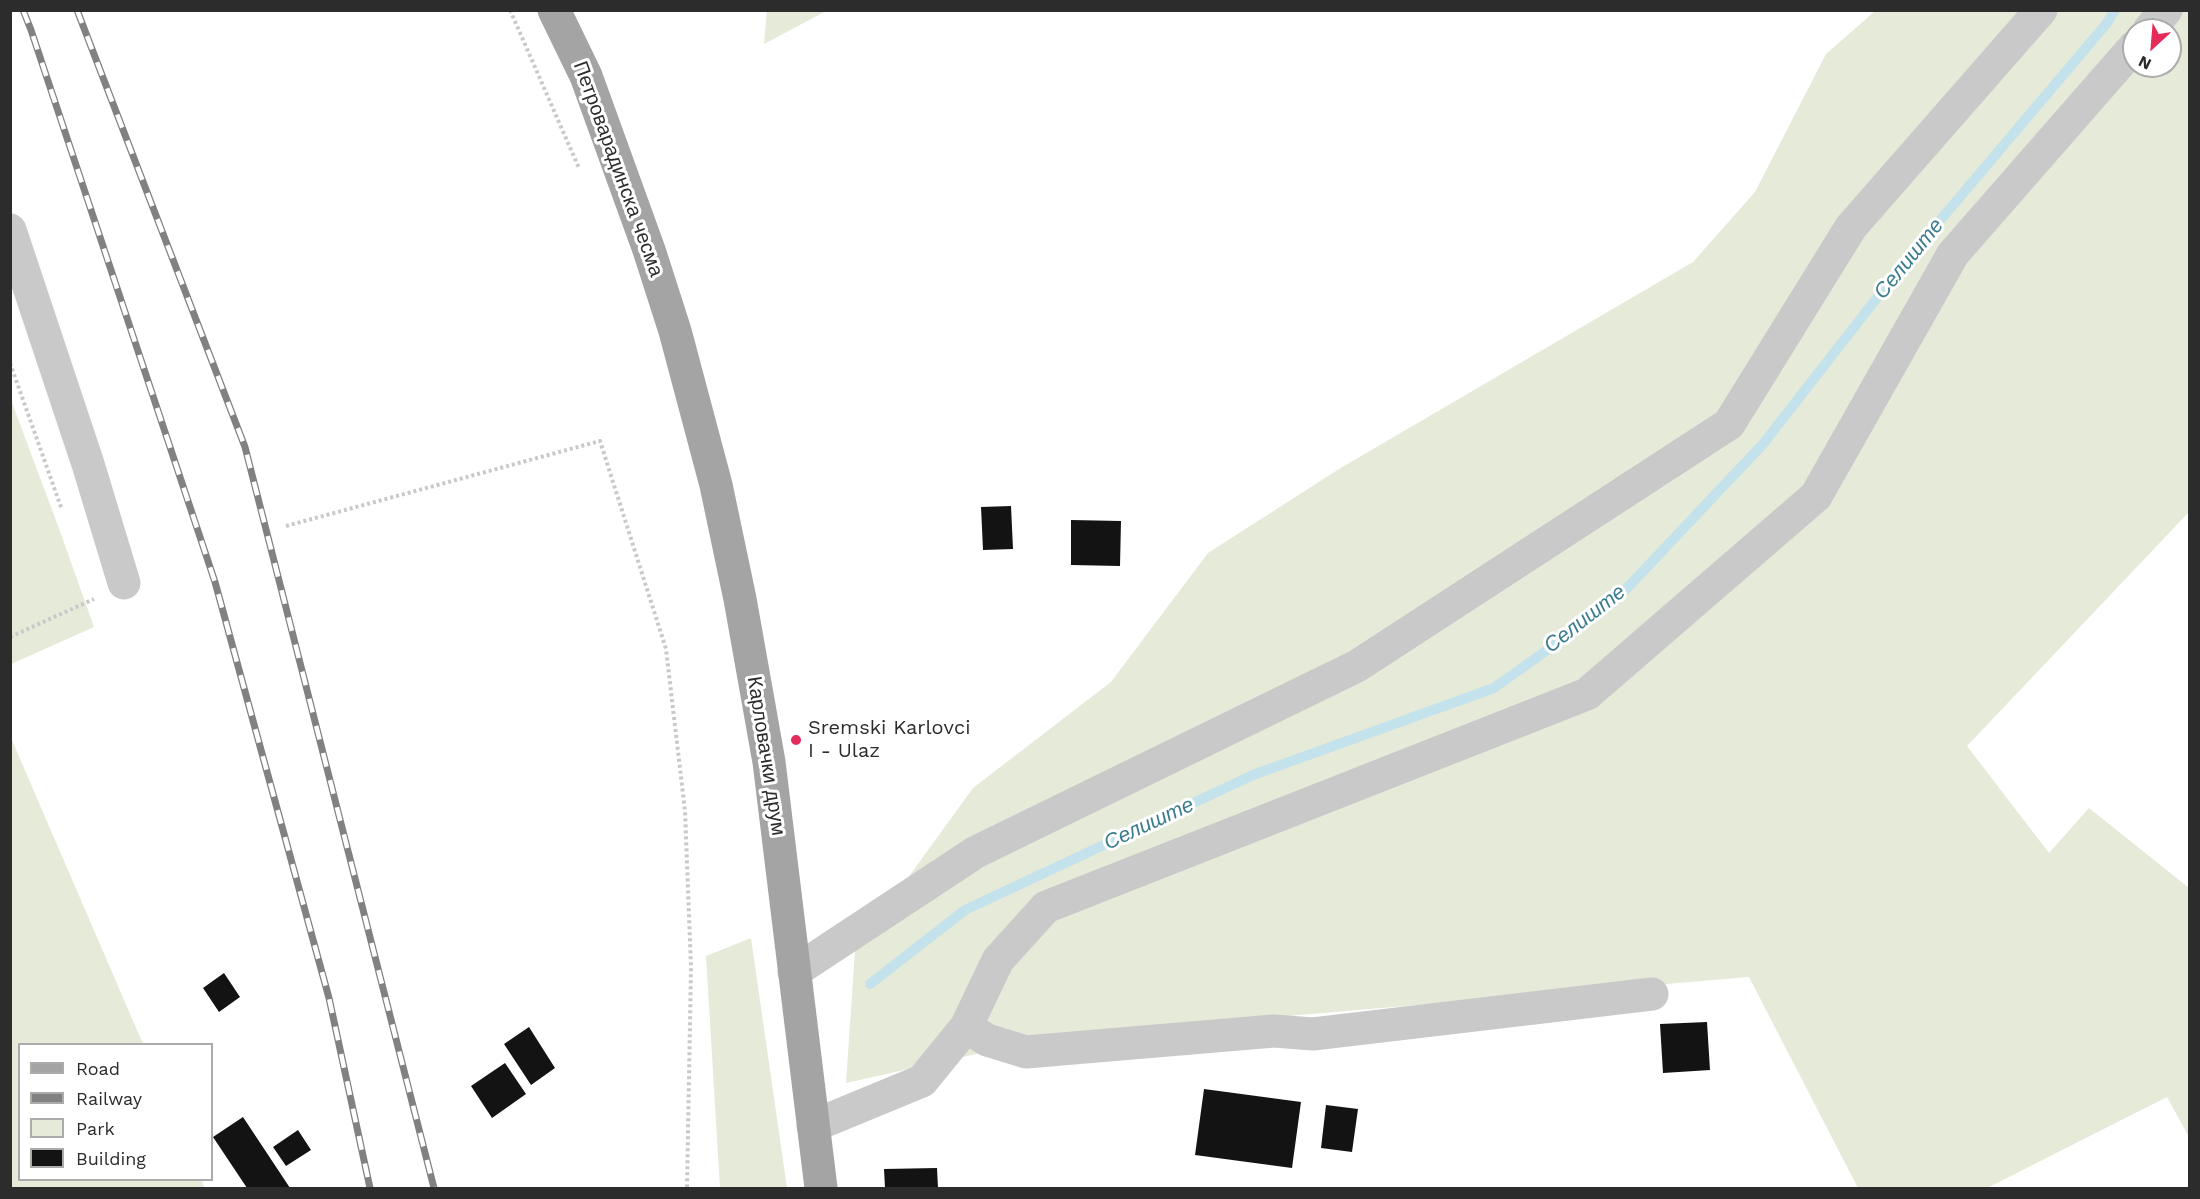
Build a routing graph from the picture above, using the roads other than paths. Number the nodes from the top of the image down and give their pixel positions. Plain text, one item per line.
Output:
1 (554, 10) edge
2 (2041, 10) edge
3 (2122, 61) edge
4 (10, 230) edge
5 (675, 331) joint
6 (124, 583) road end
7 (794, 972) junction
8 (1652, 994) dead end
9 (966, 1027) junction
10 (813, 1126) junction
11 (821, 1188) edge

1 - 5 main road, Петроварадинска чесма
2 - 7 street
3 - 9 street
4 - 6 street
5 - 7 main road, Карловачки друм
7 - 10 main road, Карловачки друм
8 - 9 street
9 - 10 street
10 - 11 main road, Карловачки друм

